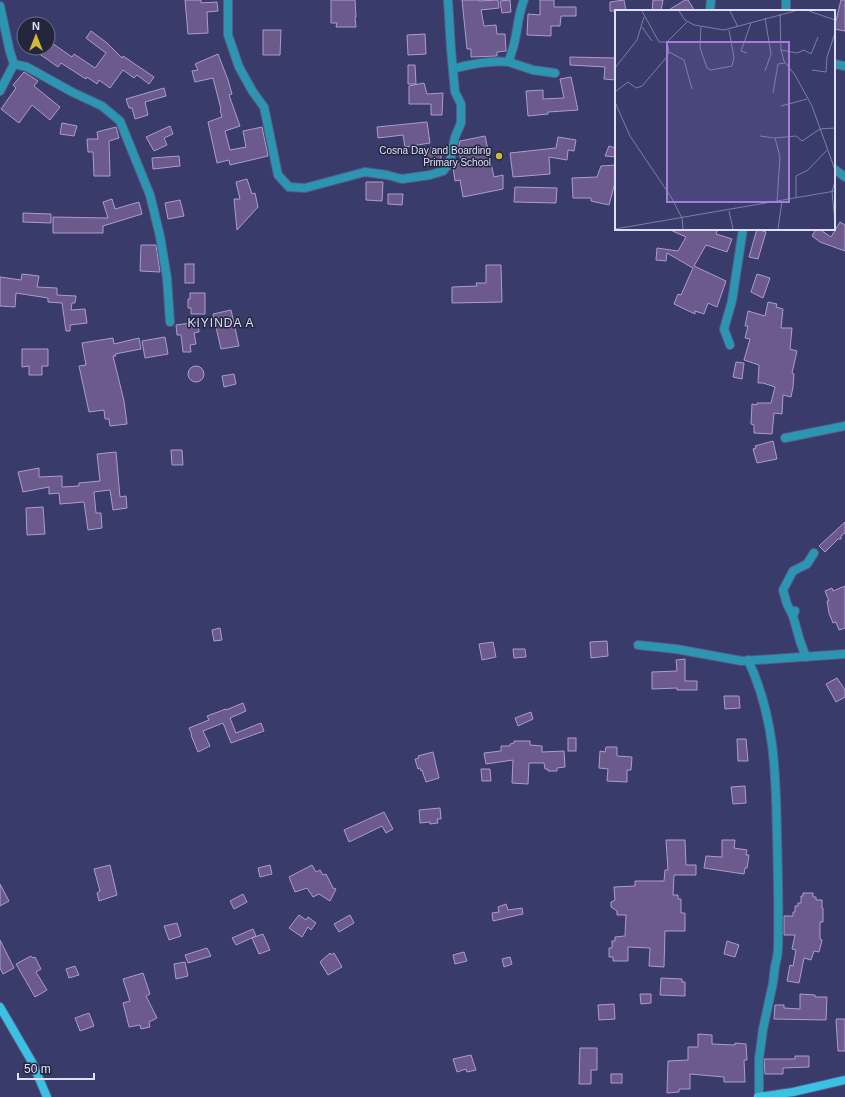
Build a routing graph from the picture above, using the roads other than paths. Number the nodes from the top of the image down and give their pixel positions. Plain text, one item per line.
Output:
1 (228, 0) edge
2 (448, 0) edge
3 (524, 0) edge
4 (711, 0) edge
5 (0, 6) edge
6 (710, 10) edge
7 (509, 62) junction
8 (14, 64) junction
9 (835, 64) edge
10 (845, 66) edge
11 (453, 69) junction
12 (555, 73) dead end
13 (0, 91) edge
14 (835, 170) edge
15 (845, 177) edge
16 (743, 230) edge
17 (170, 322) dead end
18 (730, 345) dead end
19 (845, 426) edge
20 (785, 438) dead end
21 (814, 553) dead end
22 (638, 645) dead end
23 (845, 654) edge
24 (806, 657) junction
25 (748, 660) junction
26 (0, 1008) edge
27 (845, 1080) edge
28 (792, 1094) edge
29 (47, 1097) edge
30 (758, 1097) edge

1 - 11 street
2 - 11 street
3 - 7 street
4 - 6 street
5 - 8 street
7 - 11 street
7 - 12 street
8 - 13 street
8 - 17 street
9 - 10 street
14 - 15 street
16 - 18 street
19 - 20 street
21 - 24 street
22 - 25 street
23 - 24 street
24 - 25 street
25 - 30 street
26 - 29 street
27 - 28 street
28 - 30 street

